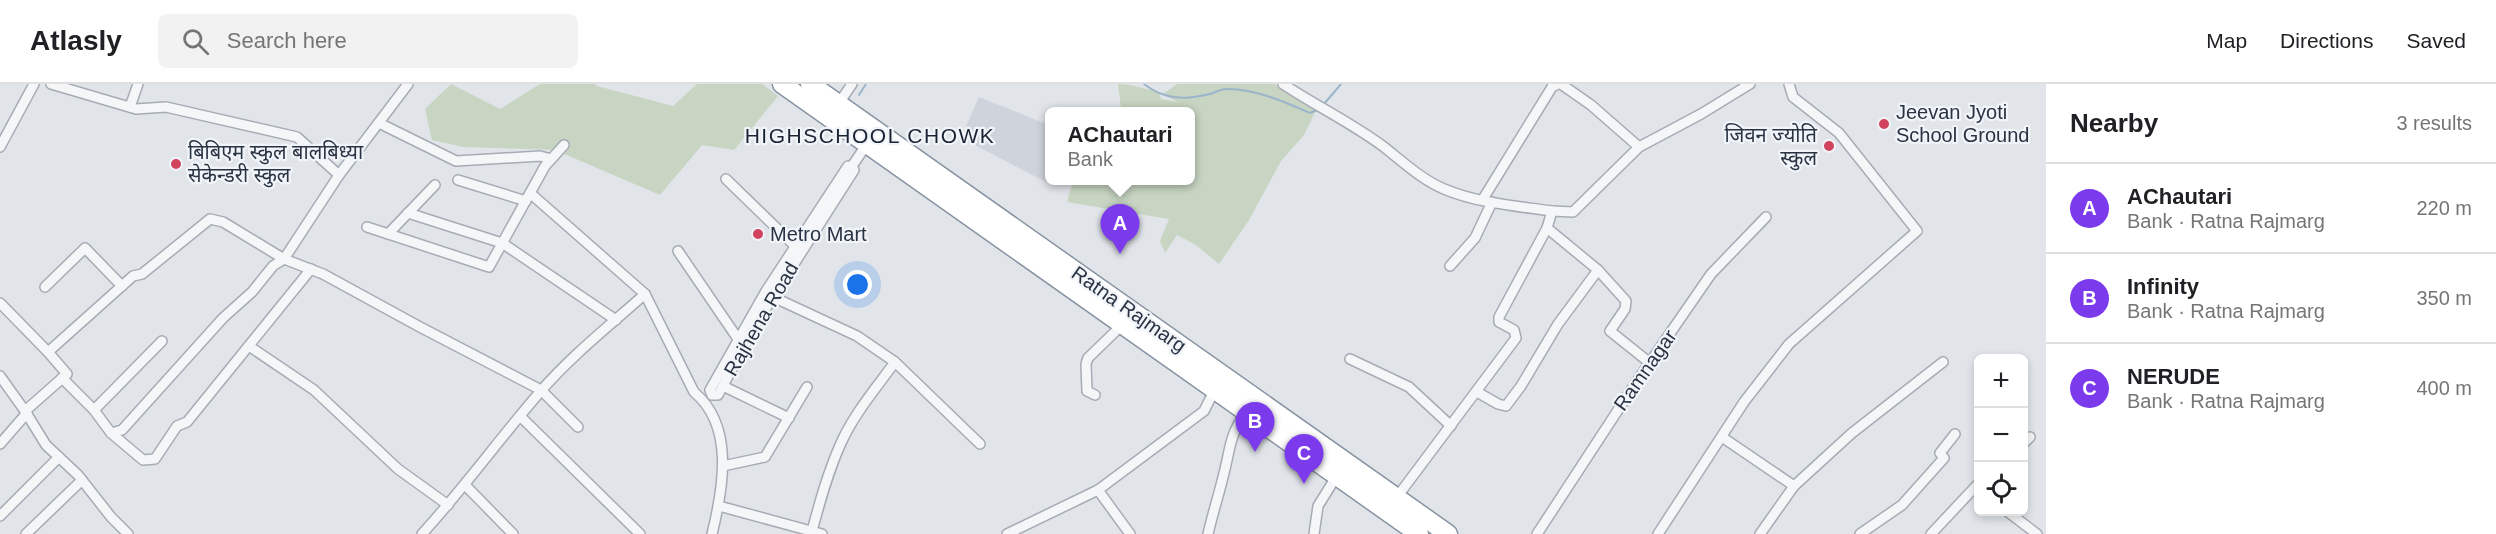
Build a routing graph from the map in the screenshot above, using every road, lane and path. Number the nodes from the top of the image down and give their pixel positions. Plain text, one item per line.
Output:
1 (34, 84) edge
2 (51, 84) edge
3 (138, 84) edge
4 (408, 84) edge
5 (782, 84) edge
6 (810, 84) edge
7 (852, 84) edge
8 (1282, 84) edge
9 (1560, 84) edge
10 (1750, 84) edge
11 (1789, 84) edge
12 (65, 86) edge
13 (839, 103) junction
14 (130, 107) junction
15 (379, 123) junction
16 (867, 144) junction
17 (564, 145) dead end
18 (0, 147) edge
19 (1639, 147) junction
20 (551, 159) junction
21 (339, 175) junction
22 (726, 179) dead end
23 (458, 180) dead end
24 (435, 185) dead end
25 (528, 197) junction
26 (1488, 201) junction
27 (1552, 211) junction
28 (408, 213) junction
29 (1766, 217) dead end
30 (367, 227) dead end
31 (1547, 228) junction
32 (388, 234) junction
33 (801, 242) junction
34 (502, 243) junction
35 (678, 251) dead end
36 (284, 259) junction
37 (1450, 266) dead end
38 (311, 269) junction
39 (1598, 270) junction
40 (122, 286) junction
41 (45, 287) dead end
42 (645, 294) junction
43 (773, 297) junction
44 (0, 303) edge
45 (616, 320) junction
46 (753, 320) junction
47 (1123, 324) junction
48 (738, 339) junction
49 (162, 341) dead end
50 (249, 346) junction
51 (48, 352) junction
52 (1350, 359) dead end
53 (895, 362) junction
54 (1943, 362) dead end
55 (1650, 363) junction
56 (0, 376) edge
57 (62, 378) junction
58 (807, 387) dead end
59 (1215, 389) junction
60 (541, 390) junction
61 (1477, 392) junction
62 (714, 394) junction
63 (1095, 395) dead end
64 (94, 410) junction
65 (26, 412) junction
66 (1246, 412) junction
67 (520, 416) junction
68 (789, 418) junction
69 (1451, 426) junction
70 (578, 427) dead end
71 (111, 433) junction
72 (1955, 434) dead end
73 (1722, 437) junction
74 (0, 444) edge
75 (980, 444) dead end
76 (59, 457) junction
77 (723, 465) junction
78 (1336, 477) junction
79 (82, 480) junction
80 (465, 484) junction
81 (1794, 486) junction
82 (1974, 489) edge
83 (1098, 490) junction
84 (1397, 498) junction
85 (448, 505) junction
86 (719, 506) junction
87 (0, 516) edge
88 (2013, 516) edge
89 (817, 533) edge
90 (26, 534) edge
91 (128, 534) edge
92 (422, 534) edge
93 (513, 534) edge
94 (640, 534) edge
95 (712, 534) edge
96 (1007, 534) edge
97 (1130, 534) edge
98 (1208, 534) edge
99 (1314, 534) edge
100 (1419, 534) edge
101 (1448, 534) edge
102 (1537, 534) edge
103 (1658, 534) edge
104 (1760, 534) edge
105 (1860, 534) edge
106 (1931, 534) edge
107 (2037, 534) edge

1 - 18 street
2 - 12 street
3 - 14 street
4 - 15 street
5 - 16 highway, Ratna Rajmarg
6 - 13 highway, Ratna Rajmarg
7 - 13 street
8 - 26 street
9 - 19 street
9 - 26 street
10 - 19 street
11 - 73 street
12 - 14 street
13 - 84 highway, Ratna Rajmarg
14 - 21 street
15 - 20 street
15 - 21 street
16 - 33 street, Rajhena Road
16 - 47 highway, Ratna Rajmarg
17 - 20 street
19 - 27 street
20 - 25 street
21 - 36 street
22 - 33 street
23 - 25 street
24 - 28 street
25 - 34 street
25 - 42 street
26 - 27 street
26 - 37 street
27 - 31 street
28 - 32 street
28 - 34 street
29 - 55 street, Ramnagar
30 - 32 street
31 - 39 street
31 - 61 street
32 - 34 street
33 - 43 street, Rajhena Road
33 - 46 street, Rajhena Road
34 - 45 street
35 - 48 street
36 - 38 street
36 - 40 street
36 - 71 street
38 - 50 street
38 - 60 street
39 - 55 street
39 - 61 street
40 - 41 street
40 - 51 street
42 - 45 street
42 - 62 street
43 - 46 street, Rajhena Road
43 - 53 street
44 - 51 street
45 - 60 street
46 - 48 street, Rajhena Road
46 - 62 street, Rajhena Road
47 - 59 highway, Ratna Rajmarg
47 - 63 street
48 - 62 street, Rajhena Road
49 - 64 street
50 - 71 street
50 - 85 street
51 - 57 street
52 - 69 street
53 - 75 street
53 - 89 street
54 - 81 street
55 - 102 street, Ramnagar
56 - 65 street
57 - 64 street
57 - 65 street
58 - 68 street
59 - 66 highway, Ratna Rajmarg
59 - 83 street
60 - 67 street
60 - 70 street
61 - 69 street
62 - 68 street
62 - 77 street
64 - 71 street
65 - 74 street
65 - 76 street
66 - 78 highway, Ratna Rajmarg
66 - 98 street
67 - 80 street
67 - 94 street
68 - 77 street
69 - 84 street
72 - 105 street
73 - 81 street
73 - 103 street
76 - 79 street
76 - 87 street
77 - 86 street
78 - 99 street
78 - 100 highway, Ratna Rajmarg
79 - 90 street
79 - 91 street
80 - 85 street
80 - 93 street
81 - 104 street
82 - 106 street
83 - 96 street
83 - 97 street
84 - 101 highway, Ratna Rajmarg
85 - 92 street
86 - 89 street
86 - 95 street
88 - 107 street

